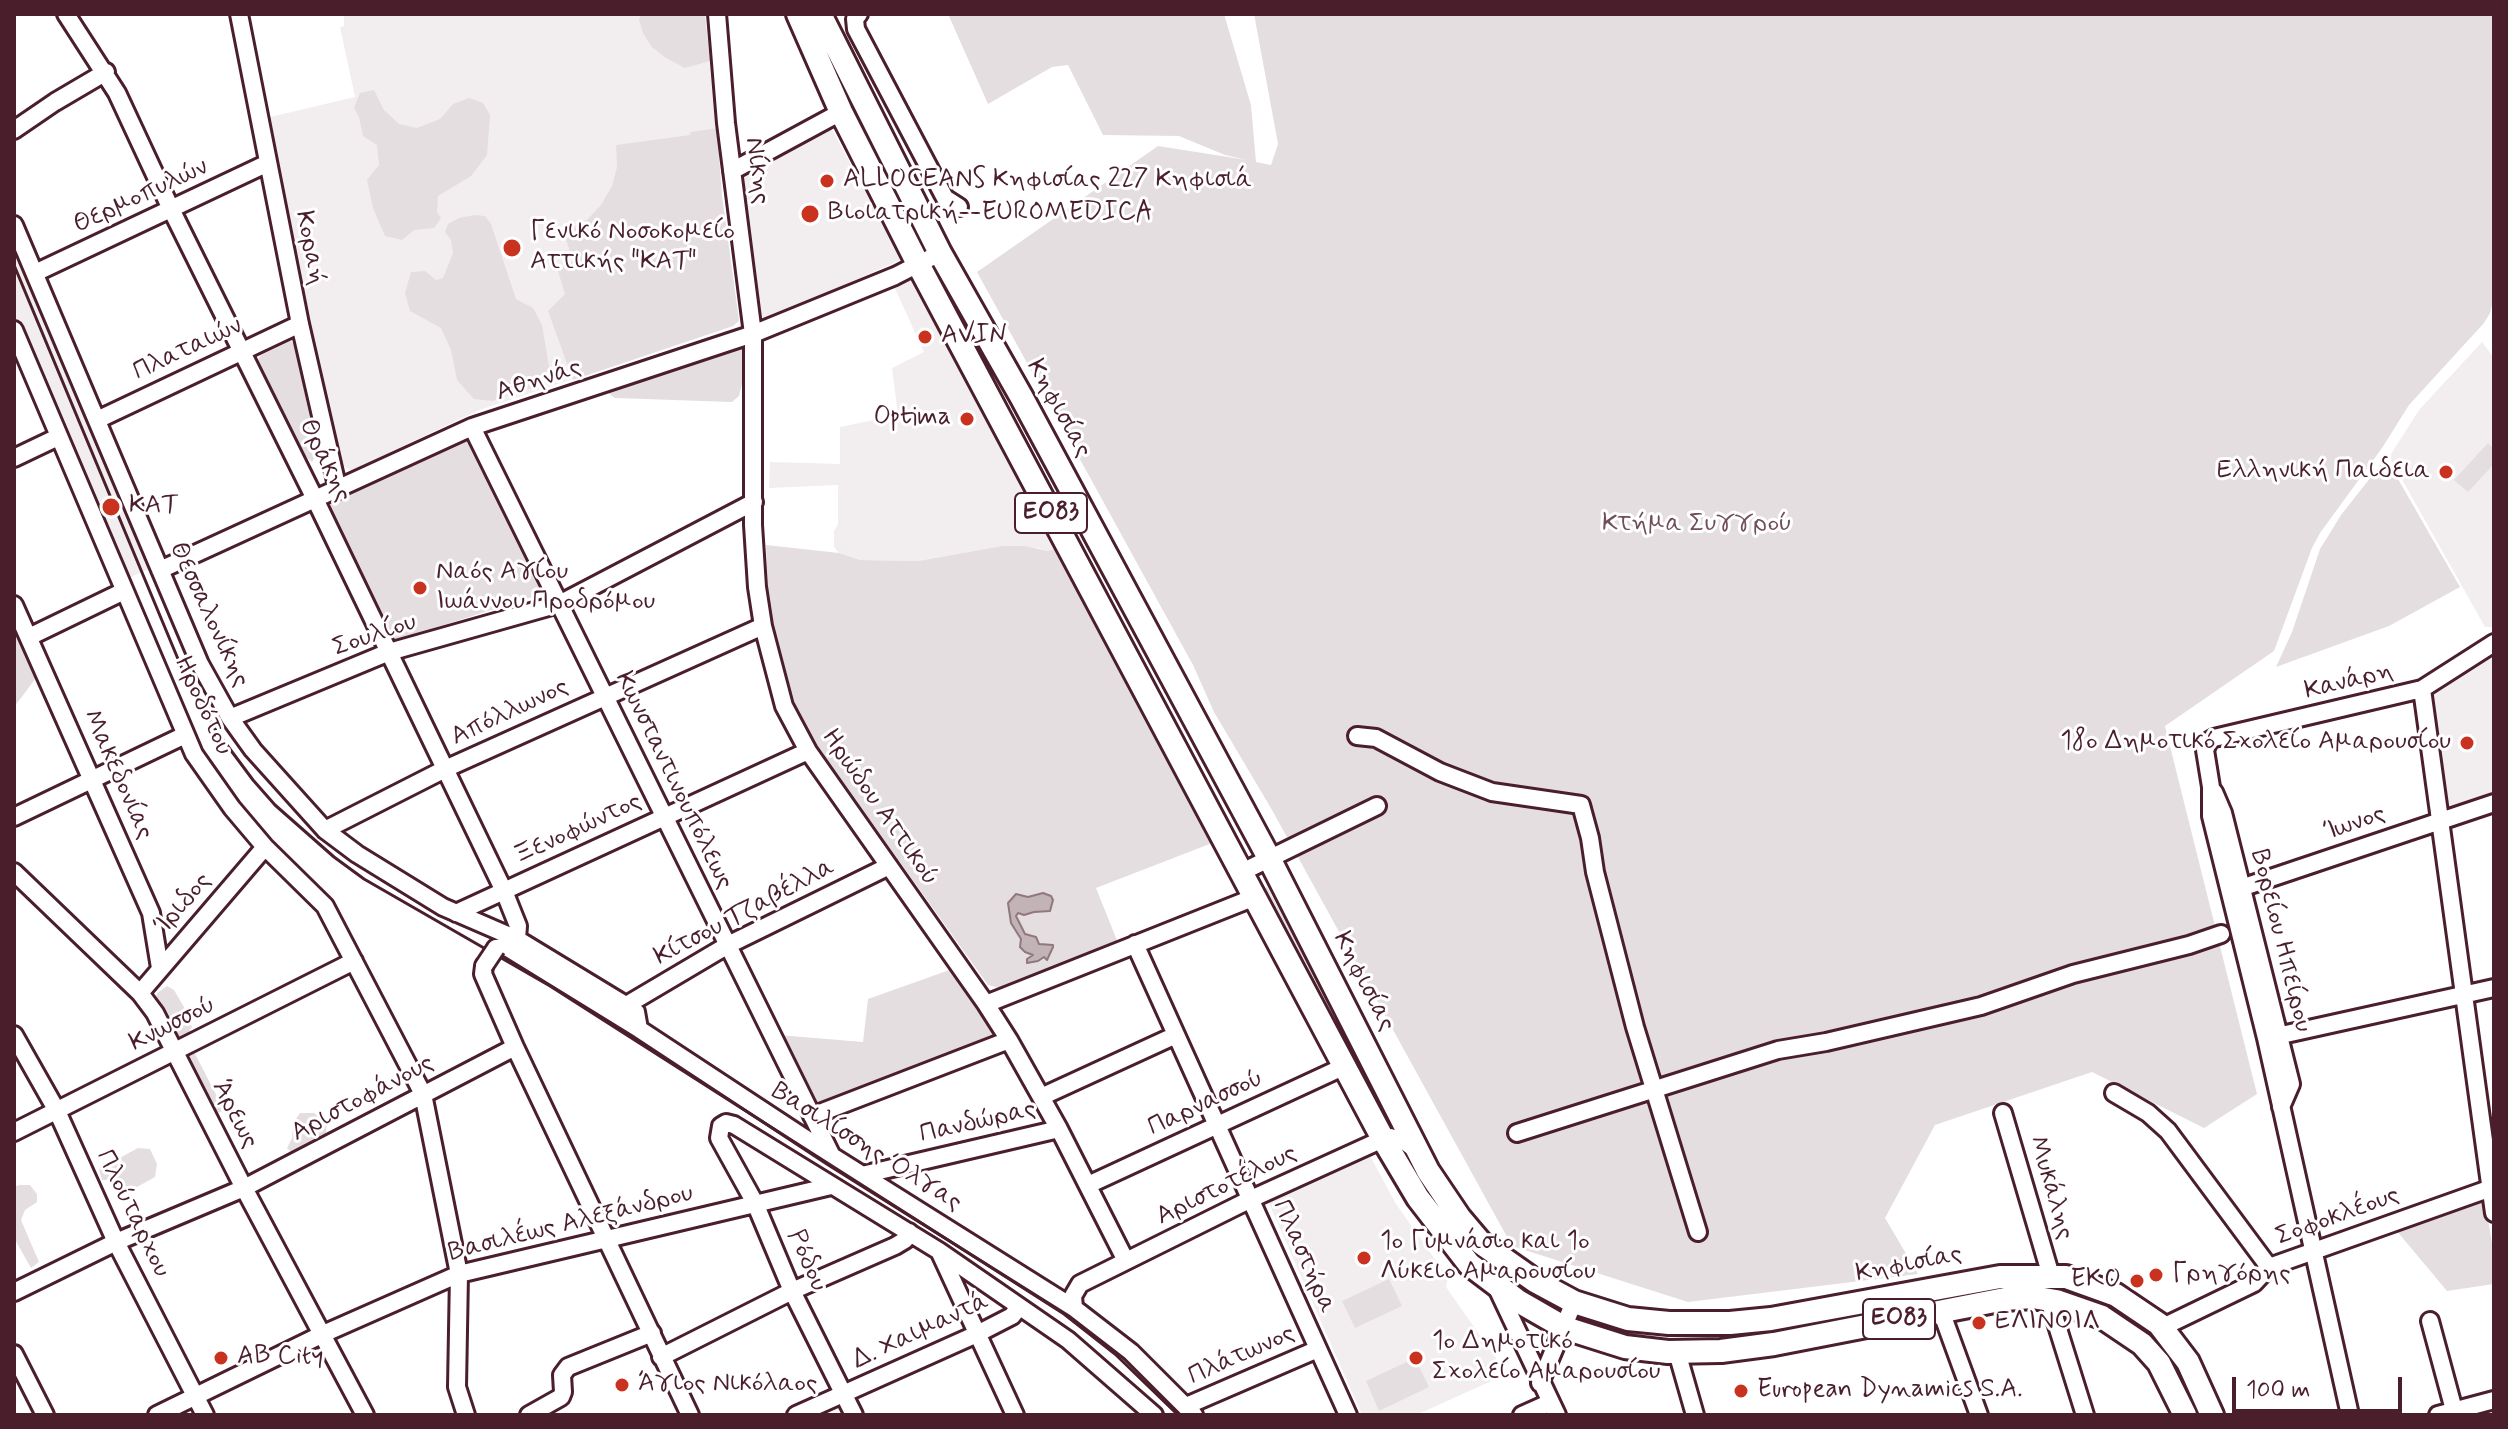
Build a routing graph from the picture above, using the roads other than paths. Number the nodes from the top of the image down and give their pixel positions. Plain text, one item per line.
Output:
1 (66, 14) edge
2 (239, 14) edge
3 (717, 14) edge
4 (798, 14) edge
5 (820, 14) edge
6 (859, 14) edge
7 (106, 72) junction
8 (841, 112) junction
9 (14, 130) edge
10 (268, 163) junction
11 (732, 171) junction
12 (959, 207) dead end
13 (171, 209) junction
14 (14, 225) edge
15 (940, 253) junction
16 (918, 264) junction
17 (35, 273) junction
18 (300, 324) junction
19 (14, 330) edge
20 (753, 334) junction
21 (243, 351) junction
22 (97, 420) junction
23 (472, 427) junction
24 (58, 437) junction
25 (14, 458) edge
26 (338, 490) junction
27 (316, 501) junction
28 (754, 502) junction
29 (160, 570) junction
30 (124, 591) junction
31 (559, 604) junction
32 (19, 623) edge
33 (763, 626) junction
34 (2494, 643) edge
35 (389, 652) junction
36 (2422, 689) junction
37 (605, 696) junction
38 (230, 718) junction
39 (185, 735) junction
40 (1357, 736) dead end
41 (2206, 744) joint
42 (808, 751) junction
43 (445, 769) junction
44 (93, 780) junction
45 (2494, 803) edge
46 (1377, 806) dead end
47 (14, 817) edge
48 (664, 817) junction
49 (2441, 820) junction
50 (325, 830) junction
51 (265, 847) junction
52 (1269, 858) junction
53 (889, 866) junction
54 (14, 872) edge
55 (1242, 872) junction
56 (2236, 890) junction
57 (504, 891) junction
58 (1255, 897) junction
59 (456, 913) junction
60 (2221, 934) dead end
61 (517, 939) junction
62 (1135, 944) junction
63 (728, 945) junction
64 (354, 961) junction
65 (160, 968) junction
66 (2494, 988) edge
67 (140, 993) junction
68 (2465, 994) junction
69 (986, 1004) junction
70 (625, 1006) junction
71 (639, 1029) junction
72 (14, 1035) edge
73 (1176, 1035) junction
74 (2272, 1037) junction
75 (1009, 1040) junction
76 (515, 1047) junction
77 (174, 1052) junction
78 (1345, 1066) junction
79 (1655, 1088) junction
80 (2114, 1093) dead end
81 (423, 1094) junction
82 (1041, 1097) junction
83 (57, 1111) junction
84 (2003, 1113) dead end
85 (812, 1116) junction
86 (1217, 1125) junction
87 (1059, 1129) junction
88 (14, 1132) edge
89 (1517, 1133) dead end
90 (1383, 1139) junction
91 (1418, 1151) junction
92 (832, 1156) junction
93 (862, 1175) junction
94 (1088, 1185) junction
95 (831, 1186) junction
96 (244, 1188) junction
97 (2492, 1188) edge
98 (1251, 1199) junction
99 (755, 1203) junction
100 (2494, 1213) edge
101 (909, 1232) junction
102 (1698, 1232) dead end
103 (606, 1237) junction
104 (116, 1242) junction
105 (939, 1251) junction
106 (2313, 1251) junction
107 (1126, 1261) junction
108 (2269, 1267) junction
109 (459, 1274) junction
110 (2051, 1276) junction
111 (1497, 1288) junction
112 (792, 1291) junction
113 (14, 1292) edge
114 (2049, 1300) junction
115 (1574, 1302) junction
116 (1019, 1307) junction
117 (1074, 1308) junction
118 (1941, 1311) junction
119 (2430, 1321) dead end
120 (2163, 1327) junction
121 (1565, 1328) junction
122 (652, 1333) junction
123 (323, 1334) junction
124 (977, 1334) junction
125 (1318, 1349) junction
126 (1677, 1352) junction
127 (14, 1354) edge
128 (661, 1357) junction
129 (1540, 1383) junction
130 (845, 1394) junction
131 (196, 1396) junction
132 (2494, 1400) edge
133 (1554, 1409) edge
134 (1190, 1411) edge
135 (2446, 1413) edge
136 (45, 1415) edge
137 (157, 1415) edge
138 (205, 1415) edge
139 (365, 1415) edge
140 (466, 1415) edge
141 (529, 1415) edge
142 (690, 1415) edge
143 (796, 1415) edge
144 (854, 1415) edge
145 (1015, 1415) edge
146 (1154, 1415) edge
147 (1348, 1415) edge
148 (1522, 1415) edge
149 (1695, 1415) edge
150 (1979, 1415) edge
151 (2085, 1415) edge
152 (2185, 1415) edge
153 (2212, 1415) edge
154 (2350, 1415) edge

1 - 7 street, Θράκης
2 - 10 street, Κοραή
3 - 11 street, Νίκης
4 - 8 main road, Κηφισίας / ΕΟ83
5 - 15 main road, Κηφισίας / ΕΟ83
6 - 12 street
7 - 9 street
7 - 13 street, Θράκης
8 - 11 street
8 - 16 main road, Κηφισίας / ΕΟ83
10 - 13 street, Θερμοπυλών
10 - 18 street, Κοραή
11 - 20 street, Νίκης
13 - 17 street, Θερμοπυλών
13 - 21 street, Θράκης
14 - 17 street, Θεσσαλονίκης
15 - 16 street, Αθηνάς
15 - 52 main road, Κηφισίας / ΕΟ83
16 - 20 street, Αθηνάς
16 - 55 main road, Κηφισίας / ΕΟ83
17 - 22 street, Θεσσαλονίκης
18 - 21 street, Πλαταιών
18 - 26 street, Κοραή
19 - 24 street
20 - 23 street, Αθηνάς
20 - 28 street, Ηρώδου Αττικού
21 - 22 street, Πλαταιών
21 - 27 street, Θράκης
22 - 29 street, Θεσσαλονίκης
23 - 26 street, Αθηνάς
23 - 31 street, Κωνσταντινουπόλεως
24 - 25 street
24 - 30 street, Ηροδότου
26 - 27 street, Αθηνάς
27 - 29 street, Αθηνάς
27 - 35 street, Θράκης
28 - 31 street, Σουλίου
28 - 33 street, Ηρώδου Αττικού
29 - 38 street, Θεσσαλονίκης
30 - 32 street
30 - 39 street, Ηροδότου
31 - 35 street, Σουλίου
31 - 37 street, Κωνσταντινουπόλεως
32 - 44 street, Μακεδονίας
33 - 37 street, Απόλλωνος
33 - 42 street, Ηρώδου Αττικού
34 - 36 street, Κανάρη
35 - 38 street, Σουλίου
35 - 43 street, Θράκης
36 - 41 street, Κανάρη
36 - 49 street
37 - 43 street, Απόλλωνος
37 - 48 street, Κωνσταντινουπόλεως
38 - 50 street, Θεσσαλονίκης
39 - 44 street
39 - 51 street, Ηροδότου
40 - 79 street
41 - 56 street, Βορείου Ηπείρου
42 - 48 street, Ξενοφώντος
42 - 53 street, Ηρώδου Αττικού
43 - 50 street, Απόλλωνος
43 - 57 street, Θράκης
44 - 47 street
44 - 65 street, Μακεδονίας
45 - 49 street, Ίωνος
46 - 52 street
48 - 57 street, Ξενοφώντος
48 - 63 street, Κωνσταντινουπόλεως
49 - 56 street, Ίωνος
49 - 68 street
50 - 59 street, Θεσσαλονίκης
51 - 64 street, Ηροδότου
51 - 65 street, Ίριδος
52 - 55 street
52 - 91 main road, Κηφισίας / ΕΟ83
53 - 63 street, Κίτσου Τζαβέλλα
53 - 69 street, Ηρώδου Αττικού
54 - 67 street, Άρεως
55 - 58 main road, Κηφισίας / ΕΟ83
56 - 74 street, Βορείου Ηπείρου
57 - 59 street, Ξενοφώντος
57 - 61 street, Θράκης
58 - 62 street
58 - 78 main road, Κηφισίας / ΕΟ83
59 - 61 street, Θεσσαλονίκης
60 - 79 street
61 - 70 street, Θεσσαλονίκης
62 - 69 street
62 - 73 street, Πλαστήρα
63 - 70 street, Κίτσου Τζαβέλλα
63 - 85 street, Κωνσταντινουπόλεως
64 - 77 street, Κνωσσού
64 - 81 street, Ηροδότου
65 - 67 street, Ίριδος
66 - 68 street
67 - 77 street, Άρεως
68 - 74 street
68 - 97 street
69 - 75 street, Ηρώδου Αττικού
70 - 71 street, Θεσσαλονίκης
71 - 76 street, Βασιλίσσης Όλγας, bridge
71 - 92 street, Βασιλίσσης Όλγας
72 - 83 street, Πλούταρχου
73 - 82 street
73 - 86 street, Πλαστήρα
74 - 106 street, Βορείου Ηπείρου
75 - 82 street, Ηρώδου Αττικού
75 - 85 street
76 - 81 street, Αριστοφάνους
76 - 103 street
77 - 83 street, Κνωσσού
77 - 96 street, Άρεως
78 - 86 street, Παρνασσού
78 - 90 main road, Κηφισίας / ΕΟ83
79 - 89 street
79 - 102 street
80 - 108 street
81 - 96 street, Αριστοφάνους
81 - 109 street, Ηροδότου
82 - 87 street, Ηρώδου Αττικού
83 - 88 street, Κνωσσού
83 - 104 street, Πλούταρχου
84 - 110 street, Μυκάλης
85 - 92 street, Κωνσταντινουπόλεως
86 - 94 street, Παρνασσού
86 - 98 street, Πλαστήρα
87 - 93 street, Πανδώρας
87 - 94 street, Ηρώδου Αττικού
90 - 91 street
90 - 98 street, Αριστοτέλους
90 - 111 main road, Κηφισίας / ΕΟ83
91 - 115 main road, Κηφισίας / ΕΟ83
92 - 93 street, Βασιλίσσης Όλγας
93 - 117 street, Βασιλίσσης Όλγας
94 - 107 street, Ηρώδου Αττικού
95 - 99 street, Βασιλέως Αλεξάνδρου
95 - 99 street, Ρόδου
95 - 101 street
96 - 104 street, Αριστοφάνους
96 - 123 street, Άρεως
97 - 100 street
97 - 106 street, Σοφοκλέους
98 - 107 street, Αριστοτέλους
98 - 125 street, Πλαστήρα
99 - 103 street, Βασιλέως Αλεξάνδρου
99 - 112 street, Ρόδου
101 - 105 street
101 - 112 street
103 - 109 street, Βασιλέως Αλεξάνδρου
103 - 122 street
104 - 113 street, Αριστοφάνους
104 - 131 street, Πλούταρχου
105 - 116 street
105 - 124 street
106 - 108 street, Σοφοκλέους
106 - 154 street, Βορείου Ηπείρου
107 - 117 street, Αριστοτέλους
108 - 120 street, Σοφοκλέους
109 - 123 street, Βασιλέως Αλεξάνδρου
109 - 140 street, Ηροδότου
110 - 115 main road, Κηφισίας / ΕΟ83
110 - 120 main road, Κηφισίας / ΕΟ83
111 - 121 main road, Κηφισίας / ΕΟ83
111 - 129 street
112 - 128 street
112 - 130 street, Ρόδου
114 - 118 main road, Κηφισίας / ΕΟ83
114 - 151 street
114 - 152 main road, Κηφισίας / ΕΟ83
115 - 121 street
116 - 124 street, Δ. Χαιμαντά
116 - 146 street
117 - 134 street, Βασιλίσσης Όλγας
118 - 126 main road, Κηφισίας / ΕΟ83
118 - 150 street
119 - 135 street
120 - 153 main road, Κηφισίας / ΕΟ83
121 - 126 main road, Κηφισίας / ΕΟ83
121 - 129 street
122 - 128 street
122 - 141 street
123 - 131 street, Βασιλέως Αλεξάνδρου
123 - 139 street, Άρεως
124 - 130 street, Δ. Χαιμαντά
124 - 145 street
125 - 134 street, Πλάτωνος
125 - 147 street, Πλαστήρα
126 - 149 street
127 - 136 street
128 - 142 street
129 - 133 street
130 - 143 street, Δ. Χαιμαντά
130 - 144 street, Ρόδου
131 - 137 street, Βασιλέως Αλεξάνδρου
131 - 138 street, Πλούταρχου
132 - 135 street
133 - 148 street

